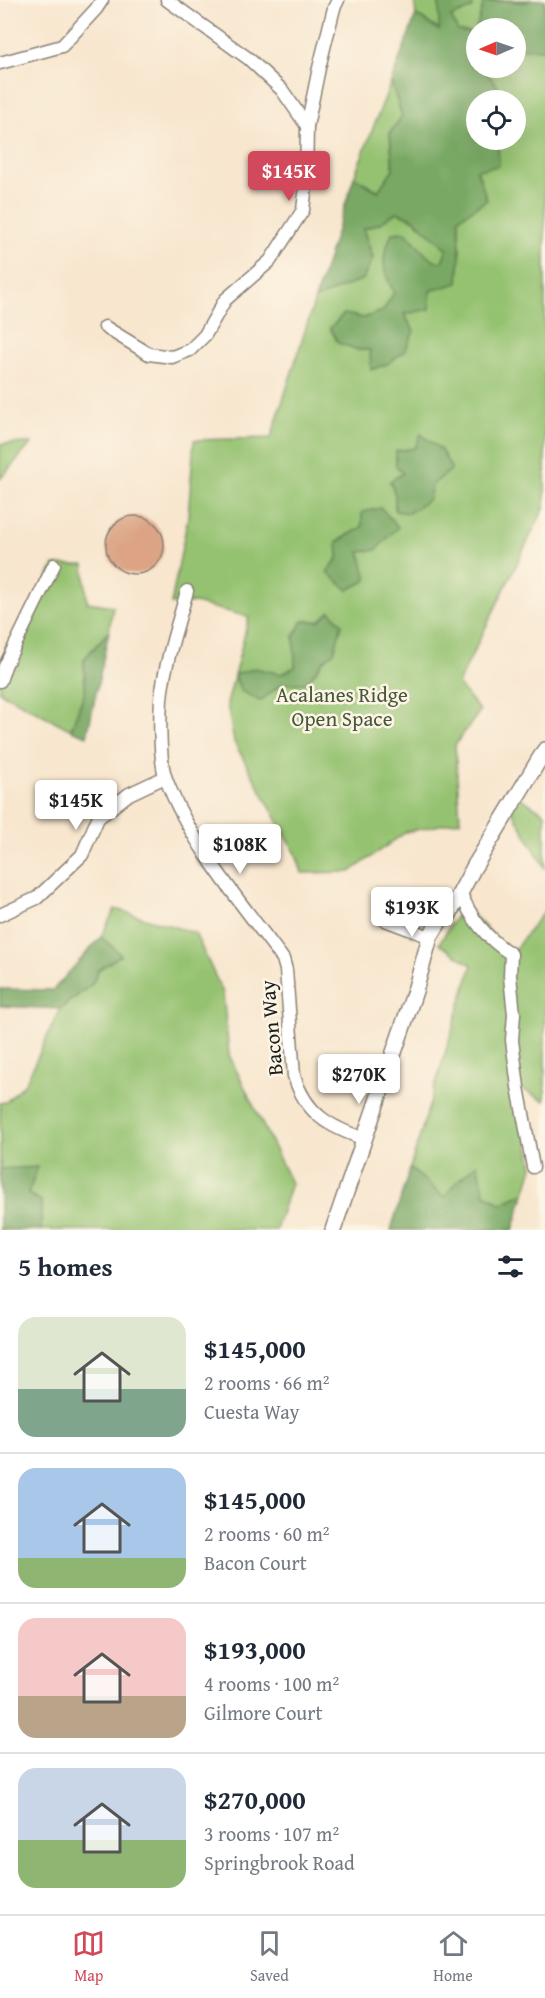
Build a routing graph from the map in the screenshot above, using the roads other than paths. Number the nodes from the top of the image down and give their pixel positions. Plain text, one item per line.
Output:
1 (102, 0) edge
2 (167, 0) edge
3 (338, 0) edge
4 (0, 63) edge
5 (307, 126) junction
6 (105, 327) dead end
7 (54, 565) dead end
8 (186, 591) dead end
9 (0, 681) edge
10 (545, 750) edge
11 (165, 777) junction
12 (460, 891) junction
13 (452, 907) junction
14 (0, 915) edge
15 (385, 920) dead end
16 (430, 937) junction
17 (415, 991) junction
18 (365, 1138) junction
19 (533, 1167) dead end
20 (333, 1230) edge

1 - 4 street
2 - 5 street
3 - 5 street
5 - 6 street
7 - 9 street
8 - 11 street, Bacon Way
10 - 12 street
11 - 14 street
11 - 18 street, Bacon Way
12 - 13 street
12 - 19 street
13 - 16 street
13 - 17 street
15 - 16 street
16 - 17 street
17 - 18 street
18 - 20 street

